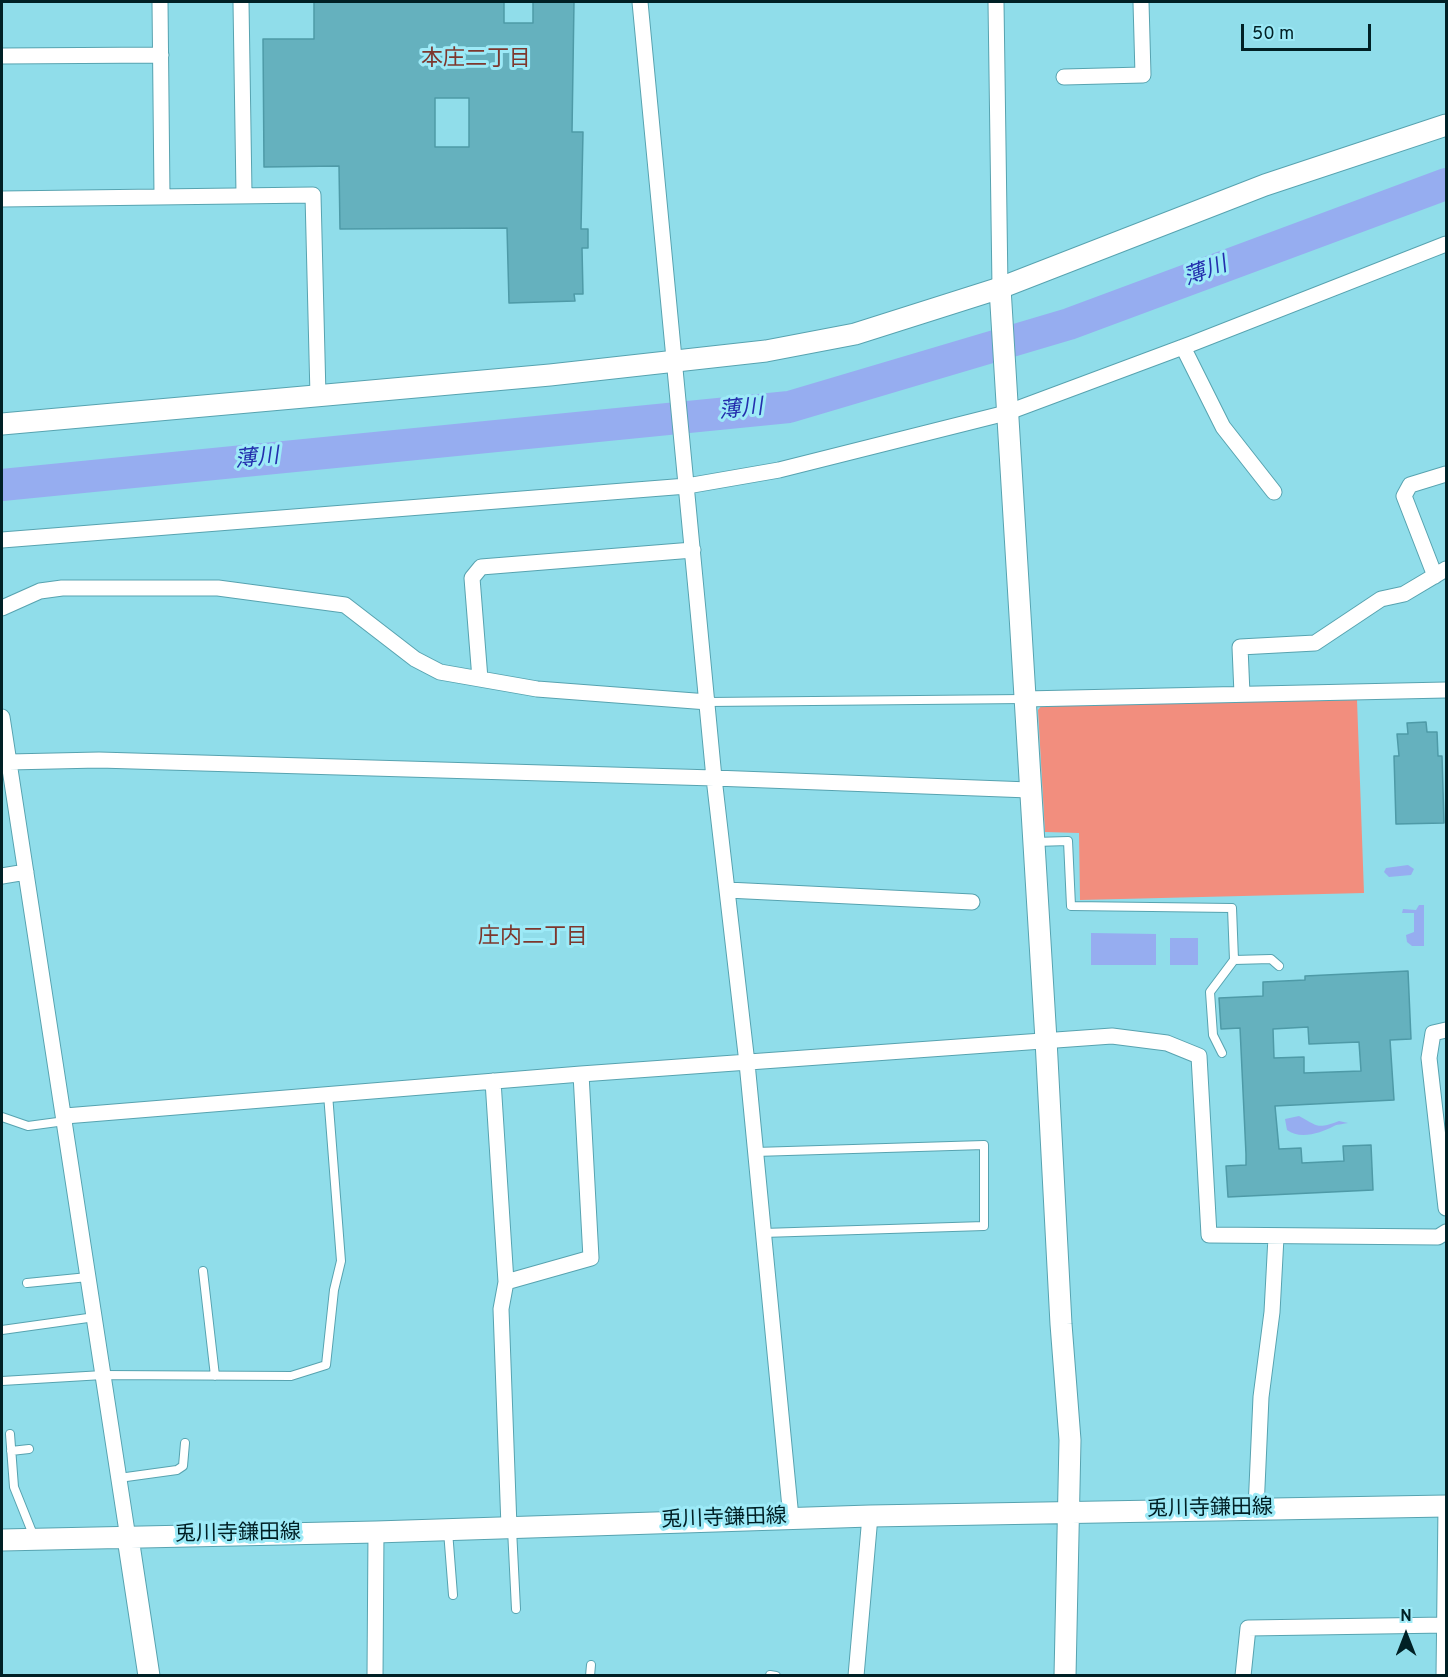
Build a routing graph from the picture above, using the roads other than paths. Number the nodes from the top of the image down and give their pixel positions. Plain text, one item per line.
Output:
1 (160, 2) edge
2 (241, 2) edge
3 (640, 2) edge
4 (996, 2) edge
5 (1141, 2) edge
6 (161, 55) junction
7 (2, 56) edge
8 (1064, 77) dead end
9 (1446, 125) edge
10 (244, 194) junction
11 (162, 196) junction
12 (2, 199) edge
13 (1446, 244) edge
14 (1000, 294) junction
15 (1183, 348) junction
16 (676, 367) junction
17 (318, 396) junction
18 (1006, 408) junction
19 (2, 424) edge
20 (1446, 474) edge
21 (687, 481) junction
22 (1274, 492) dead end
23 (2, 540) edge
24 (693, 550) junction
25 (1441, 573) edge
26 (2, 608) edge
27 (480, 679) junction
28 (1446, 690) edge
29 (1242, 694) junction
30 (1024, 699) junction
31 (708, 702) junction
32 (2, 717) edge
33 (9, 762) junction
34 (714, 778) junction
35 (1029, 790) junction
36 (1033, 842) junction
37 (26, 873) junction
38 (2, 876) edge
39 (727, 890) junction
40 (972, 902) dead end
41 (1234, 960) junction
42 (1279, 966) dead end
43 (1446, 1030) edge
44 (1046, 1040) junction
45 (1222, 1053) dead end
46 (747, 1063) junction
47 (581, 1074) junction
48 (493, 1081) junction
49 (327, 1094) junction
50 (2, 1117) edge
51 (65, 1118) junction
52 (755, 1152) junction
53 (1446, 1209) edge
54 (1446, 1232) edge
55 (763, 1233) junction
56 (1276, 1237) junction
57 (203, 1271) dead end
58 (89, 1277) junction
59 (507, 1282) junction
60 (27, 1283) dead end
61 (95, 1317) junction
62 (2, 1330) edge
63 (103, 1375) junction
64 (215, 1376) junction
65 (2, 1381) edge
66 (10, 1434) dead end
67 (185, 1443) dead end
68 (29, 1449) dead end
69 (11, 1451) junction
70 (119, 1478) junction
71 (1446, 1506) edge
72 (1256, 1509) junction
73 (1071, 1513) junction
74 (870, 1516) junction
75 (792, 1518) junction
76 (511, 1527) junction
77 (448, 1529) junction
78 (376, 1532) junction
79 (128, 1538) junction
80 (34, 1539) junction
81 (2, 1540) edge
82 (453, 1595) dead end
83 (516, 1609) dead end
84 (1445, 1625) edge
85 (591, 1665) dead end
86 (770, 1675) edge
87 (149, 1676) edge
88 (375, 1676) edge
89 (590, 1676) edge
90 (777, 1676) edge
91 (856, 1676) edge
92 (1065, 1676) edge
93 (1243, 1676) edge
94 (1444, 1676) edge

1 - 6 street
2 - 10 street
3 - 16 street
4 - 14 street
5 - 8 street
6 - 7 street
6 - 11 street
9 - 14 street
10 - 11 street
10 - 17 street
11 - 12 street
13 - 15 street
14 - 16 street
14 - 18 street
15 - 18 street
15 - 22 street
16 - 17 street
16 - 21 street
17 - 19 street
18 - 21 street
18 - 30 street
20 - 25 street
21 - 23 street
21 - 24 street
24 - 27 street
24 - 31 street
25 - 29 street
26 - 27 street
27 - 31 street
28 - 29 street
29 - 30 street
30 - 31 lane
30 - 35 street
31 - 34 street
32 - 33 street
33 - 34 street
33 - 37 street
34 - 35 street
34 - 39 street
35 - 36 street
36 - 41 lane
36 - 44 street
37 - 38 street
37 - 51 street
39 - 40 street
39 - 46 street
41 - 42 lane
41 - 45 lane
43 - 53 street
44 - 46 street
44 - 56 street
44 - 73 street
46 - 47 street
46 - 52 street
47 - 48 street
47 - 59 street
48 - 49 street
48 - 59 street
49 - 51 street
49 - 64 lane
50 - 51 lane
51 - 58 street
52 - 55 street
52 - 55 lane
54 - 56 street
55 - 75 street
56 - 72 street
57 - 64 lane
58 - 60 lane
58 - 61 street
59 - 76 street
61 - 62 lane
61 - 63 street
63 - 64 lane
63 - 65 lane
63 - 70 street
66 - 69 lane
67 - 70 lane
68 - 69 lane
69 - 80 lane
70 - 79 street
71 - 72 street, 兎川寺鎌田線
71 - 84 street
72 - 73 street, 兎川寺鎌田線
73 - 74 street, 兎川寺鎌田線
73 - 92 street
74 - 75 street, 兎川寺鎌田線
74 - 91 street
75 - 76 street, 兎川寺鎌田線
76 - 77 street, 兎川寺鎌田線
76 - 83 lane
77 - 78 street, 兎川寺鎌田線
77 - 82 lane
78 - 79 street, 兎川寺鎌田線
78 - 88 street
79 - 80 street, 兎川寺鎌田線
79 - 87 street
80 - 81 street, 兎川寺鎌田線
84 - 93 street
84 - 94 street
85 - 89 lane
86 - 90 lane

